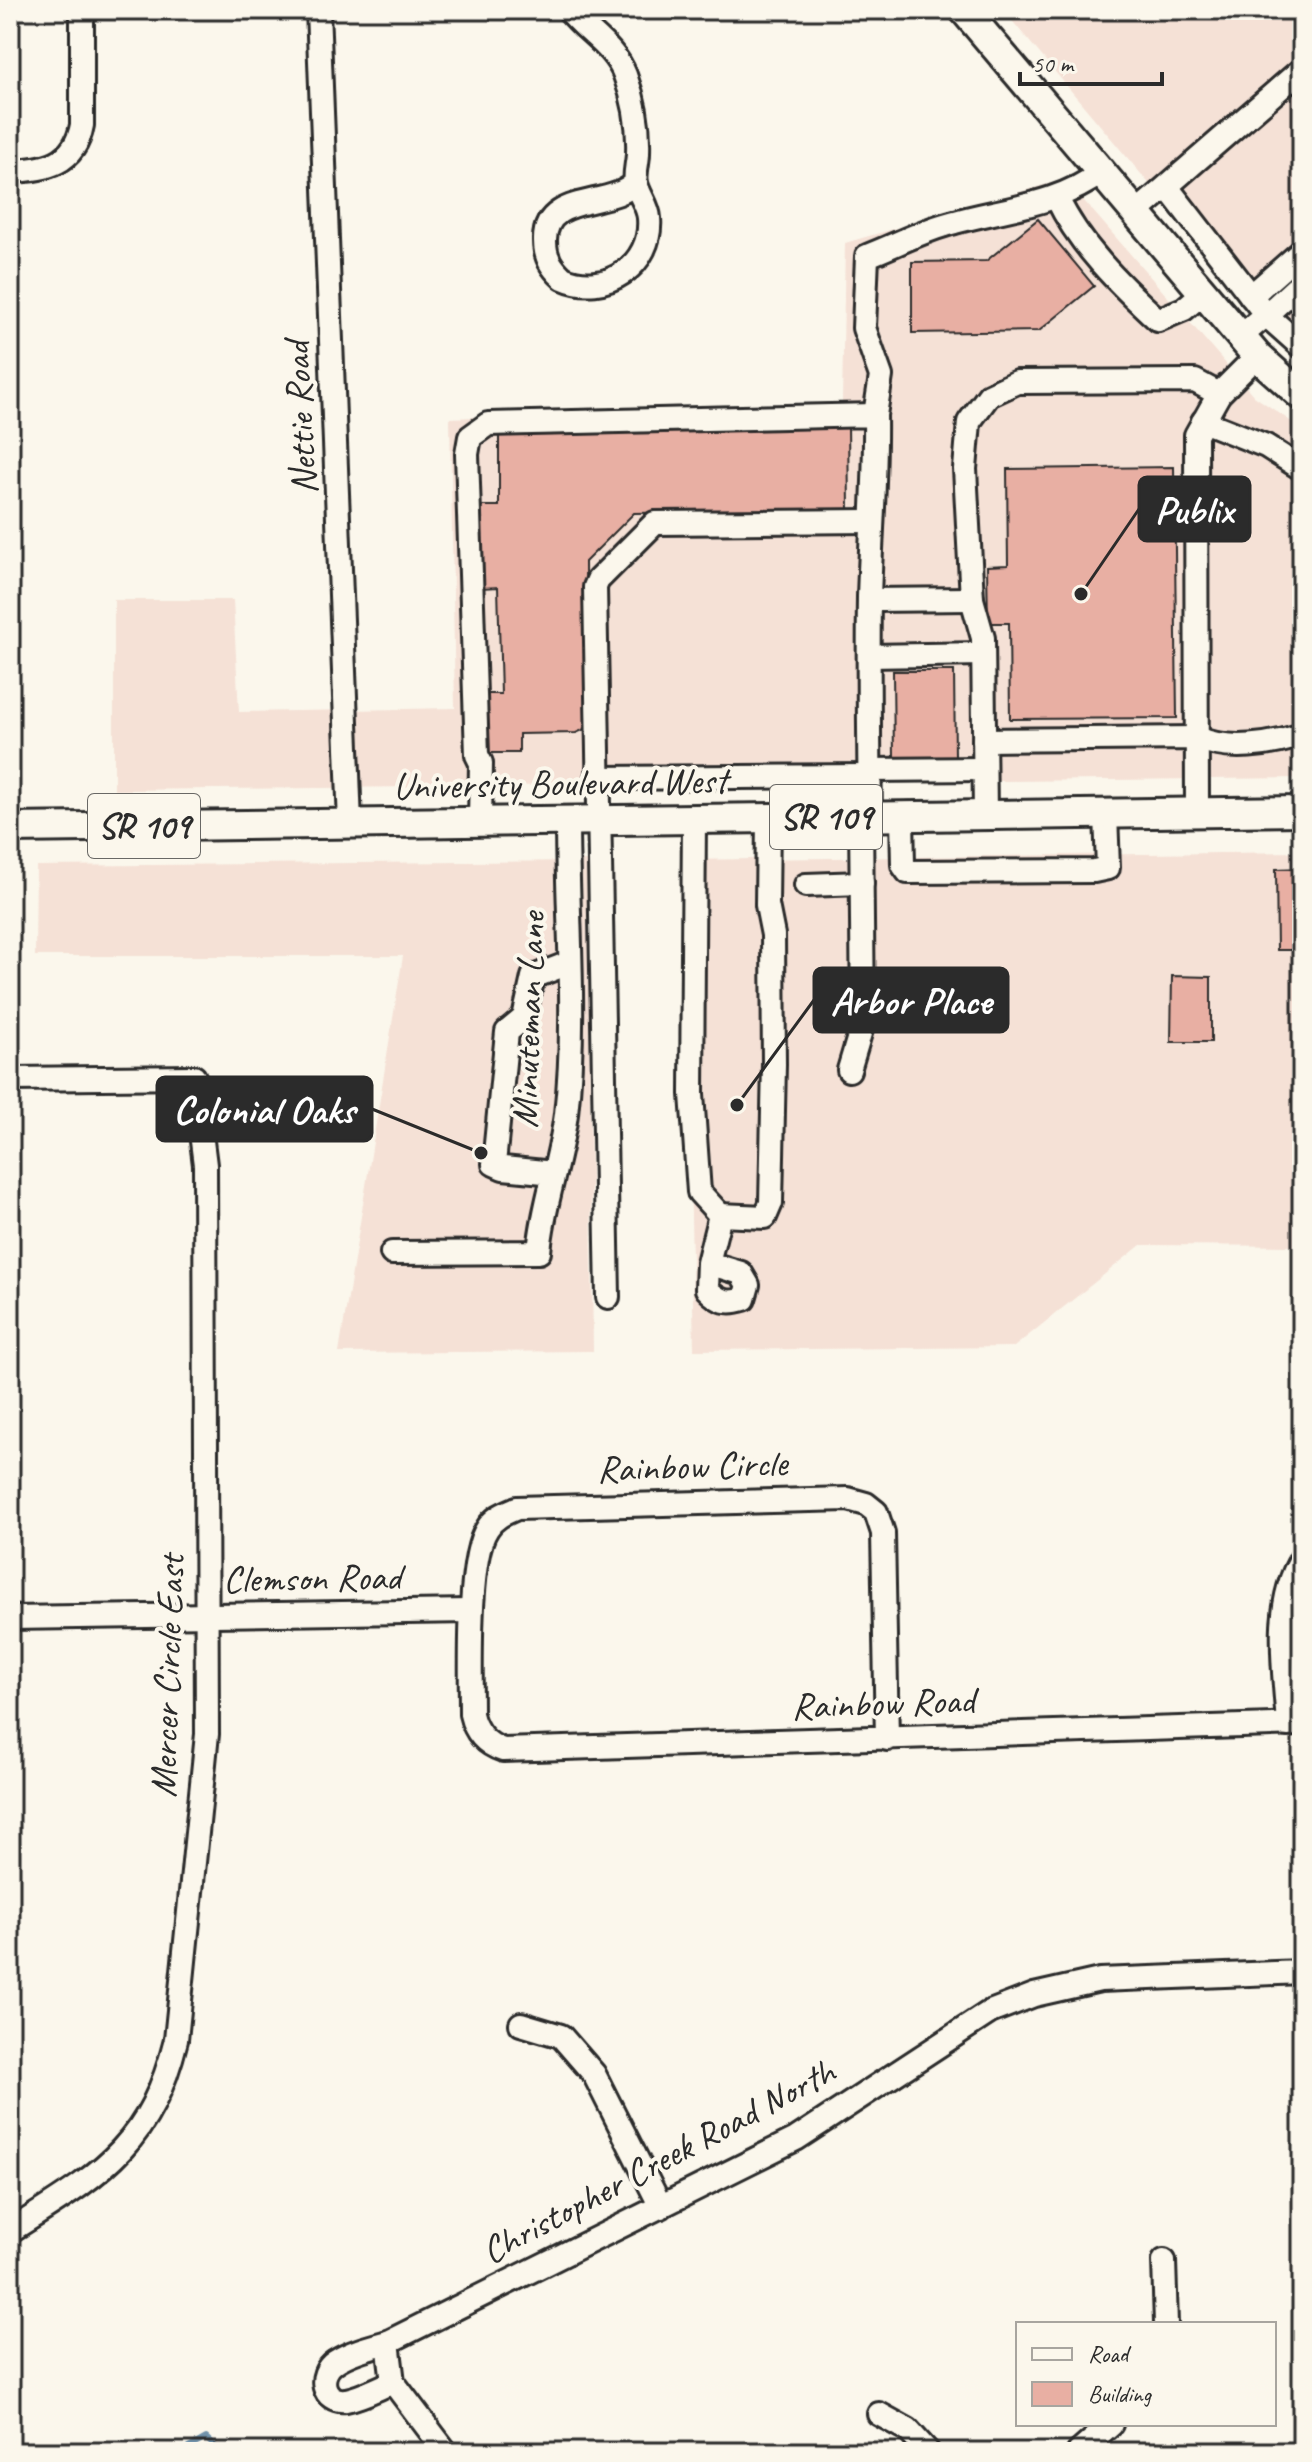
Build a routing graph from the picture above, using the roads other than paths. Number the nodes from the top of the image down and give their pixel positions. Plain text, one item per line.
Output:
1 (82, 10) edge
2 (318, 10) edge
3 (569, 10) edge
4 (964, 10) edge
5 (1302, 69) edge
6 (10, 171) edge
7 (1102, 172) junction
8 (636, 182) junction
9 (1167, 187) junction
10 (1057, 198) junction
11 (1136, 213) junction
12 (1302, 251) edge
13 (1302, 282) edge
14 (1203, 293) junction
15 (1251, 296) junction
16 (1266, 315) junction
17 (1248, 346) junction
18 (1302, 347) edge
19 (1301, 393) edge
20 (1219, 394) junction
21 (875, 415) junction
22 (1203, 421) junction
23 (1302, 469) edge
24 (872, 521) junction
25 (972, 599) junction
26 (869, 600) junction
27 (983, 654) junction
28 (869, 656) junction
29 (1302, 735) edge
30 (1198, 738) junction
31 (984, 740) junction
32 (984, 769) junction
33 (869, 773) junction
34 (597, 778) junction
35 (1302, 811) edge
36 (1197, 813) junction
37 (1106, 814) junction
38 (985, 815) junction
39 (902, 816) junction
40 (865, 817) junction
41 (768, 818) junction
42 (694, 819) junction
43 (597, 820) junction
44 (567, 821) junction
45 (480, 822) junction
46 (350, 824) junction
47 (10, 828) edge
48 (862, 883) junction
49 (806, 885) dead end
50 (569, 963) junction
51 (849, 1070) dead end
52 (10, 1079) edge
53 (554, 1173) junction
54 (720, 1215) junction
55 (392, 1253) dead end
56 (708, 1263) dead end
57 (608, 1297) dead end
58 (1302, 1558) edge
59 (471, 1611) junction
60 (208, 1617) junction
61 (10, 1618) edge
62 (1295, 1724) edge
63 (475, 1729) joint
64 (887, 1739) junction
65 (1302, 1972) edge
66 (521, 2024) dead end
67 (661, 2207) junction
68 (10, 2231) edge
69 (1164, 2261) dead end
70 (1166, 2322) edge
71 (388, 2342) junction
72 (393, 2382) junction
73 (879, 2414) dead end
74 (1109, 2426) edge
75 (446, 2452) edge
76 (928, 2452) edge
77 (1079, 2452) edge

1 - 6 street
2 - 46 street, Nettie Road
3 - 8 street
4 - 7 main road
5 - 9 street
7 - 10 street
7 - 11 main road
8 - 8 street
9 - 11 street
9 - 15 street
10 - 14 street
10 - 21 street
11 - 14 main road
12 - 15 street
13 - 16 street
14 - 17 main road
15 - 16 street
16 - 17 street
16 - 18 street
17 - 19 main road
17 - 20 street
20 - 22 street
20 - 25 street
21 - 24 street
21 - 45 street
22 - 23 street
22 - 30 street
24 - 26 street
24 - 34 street
25 - 26 street
25 - 27 street
26 - 28 street
27 - 28 street
27 - 31 street
28 - 33 street
29 - 30 street
30 - 31 street
30 - 36 street
31 - 32 street
32 - 33 street
32 - 38 street
33 - 34 street
33 - 40 street
34 - 43 street
35 - 36 main road, University Boulevard West / SR 109
36 - 37 main road, University Boulevard West / SR 109
37 - 38 main road, University Boulevard West / SR 109
37 - 39 street
38 - 39 main road, University Boulevard West / SR 109
39 - 40 main road, University Boulevard West / SR 109
40 - 41 main road, University Boulevard West / SR 109
40 - 48 street
41 - 42 main road, University Boulevard West / SR 109
41 - 54 street
42 - 43 main road, University Boulevard West / SR 109
42 - 54 street
43 - 44 main road, University Boulevard West / SR 109
43 - 57 street
44 - 45 main road, University Boulevard West / SR 109
44 - 50 street, Minuteman Lane
45 - 46 main road, University Boulevard West / SR 109
46 - 47 main road, University Boulevard West / SR 109
48 - 49 street
48 - 51 street
50 - 53 street, Minuteman Lane
50 - 53 street
52 - 60 street, Mercer Circle East
53 - 55 street, Minuteman Lane
54 - 56 street
58 - 62 street
59 - 60 street, Clemson Road
59 - 63 street, Rainbow Circle
59 - 64 street, Rainbow Circle
60 - 61 street, Clemson Road
60 - 68 street, Mercer Circle East
62 - 64 street, Rainbow Road
63 - 64 street, Rainbow Road
65 - 67 street, Christopher Creek Road North
66 - 67 street
67 - 71 street, Christopher Creek Road North
69 - 70 street
71 - 72 street
71 - 72 street, Christopher Creek Road North
72 - 75 street
73 - 76 street
74 - 77 street

